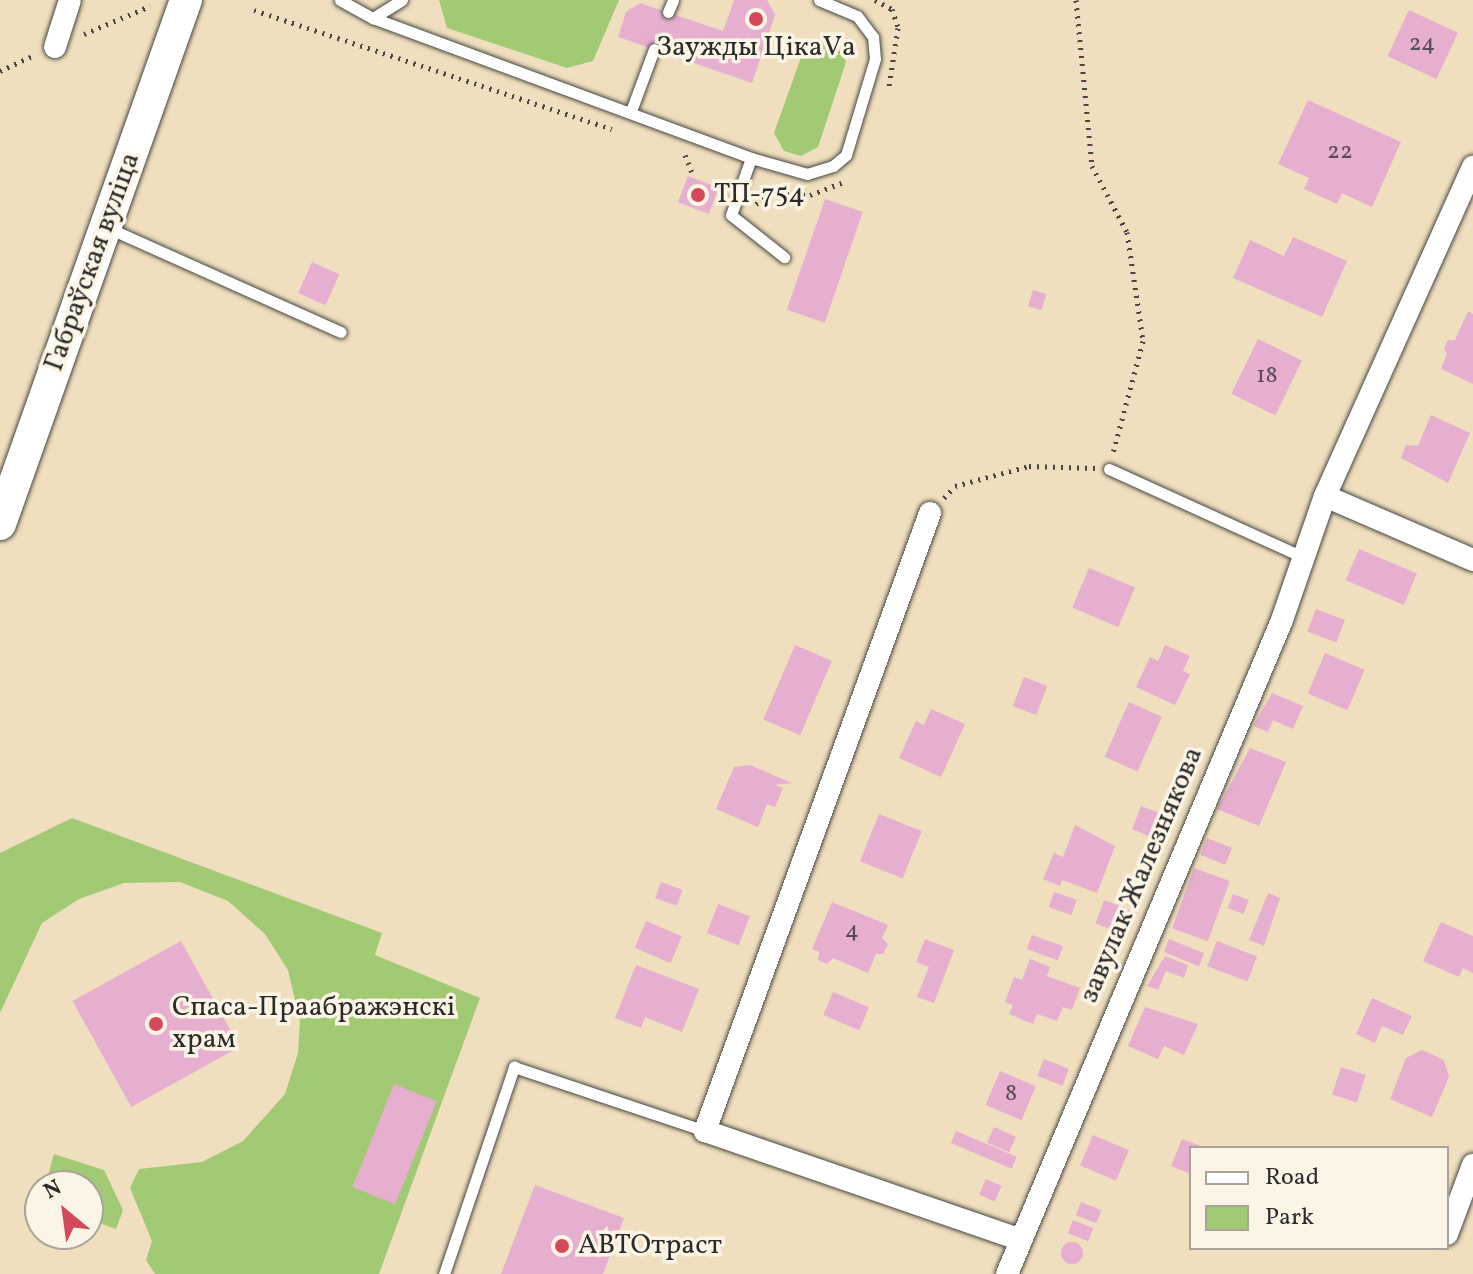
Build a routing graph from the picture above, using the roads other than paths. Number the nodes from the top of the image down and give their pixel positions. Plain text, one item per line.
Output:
1 (70, 0) edge
2 (186, 0) edge
3 (340, 0) edge
4 (402, 0) edge
5 (673, 0) edge
6 (819, 0) edge
7 (668, 12) dead end
8 (373, 18) junction
9 (55, 47) road end
10 (654, 49) dead end
11 (631, 111) junction
12 (751, 158) junction
13 (1473, 167) edge
14 (106, 227) junction
15 (784, 257) dead end
16 (341, 332) dead end
17 (1109, 469) road end
18 (1325, 496) junction
19 (930, 513) road end
20 (0, 524) edge
21 (1301, 556) junction
22 (1473, 560) edge
23 (705, 1131) junction
24 (1473, 1165) edge
25 (1449, 1229) edge
26 (1021, 1240) junction
27 (444, 1274) edge
28 (1007, 1274) edge

1 - 9 street
2 - 14 main road, Габраўская вуліца
3 - 8 lane
4 - 8 lane
5 - 7 lane
6 - 12 lane
8 - 11 lane
10 - 11 lane
11 - 12 lane
12 - 15 lane
13 - 18 street, завулак Жалезнякова
14 - 16 lane
14 - 20 main road, Габраўская вуліца
17 - 21 lane
18 - 21 street, завулак Жалезнякова
18 - 22 street
19 - 23 street
21 - 26 street, завулак Жалезнякова
23 - 26 street
23 - 27 lane
24 - 25 street
26 - 28 street, завулак Жалезнякова

